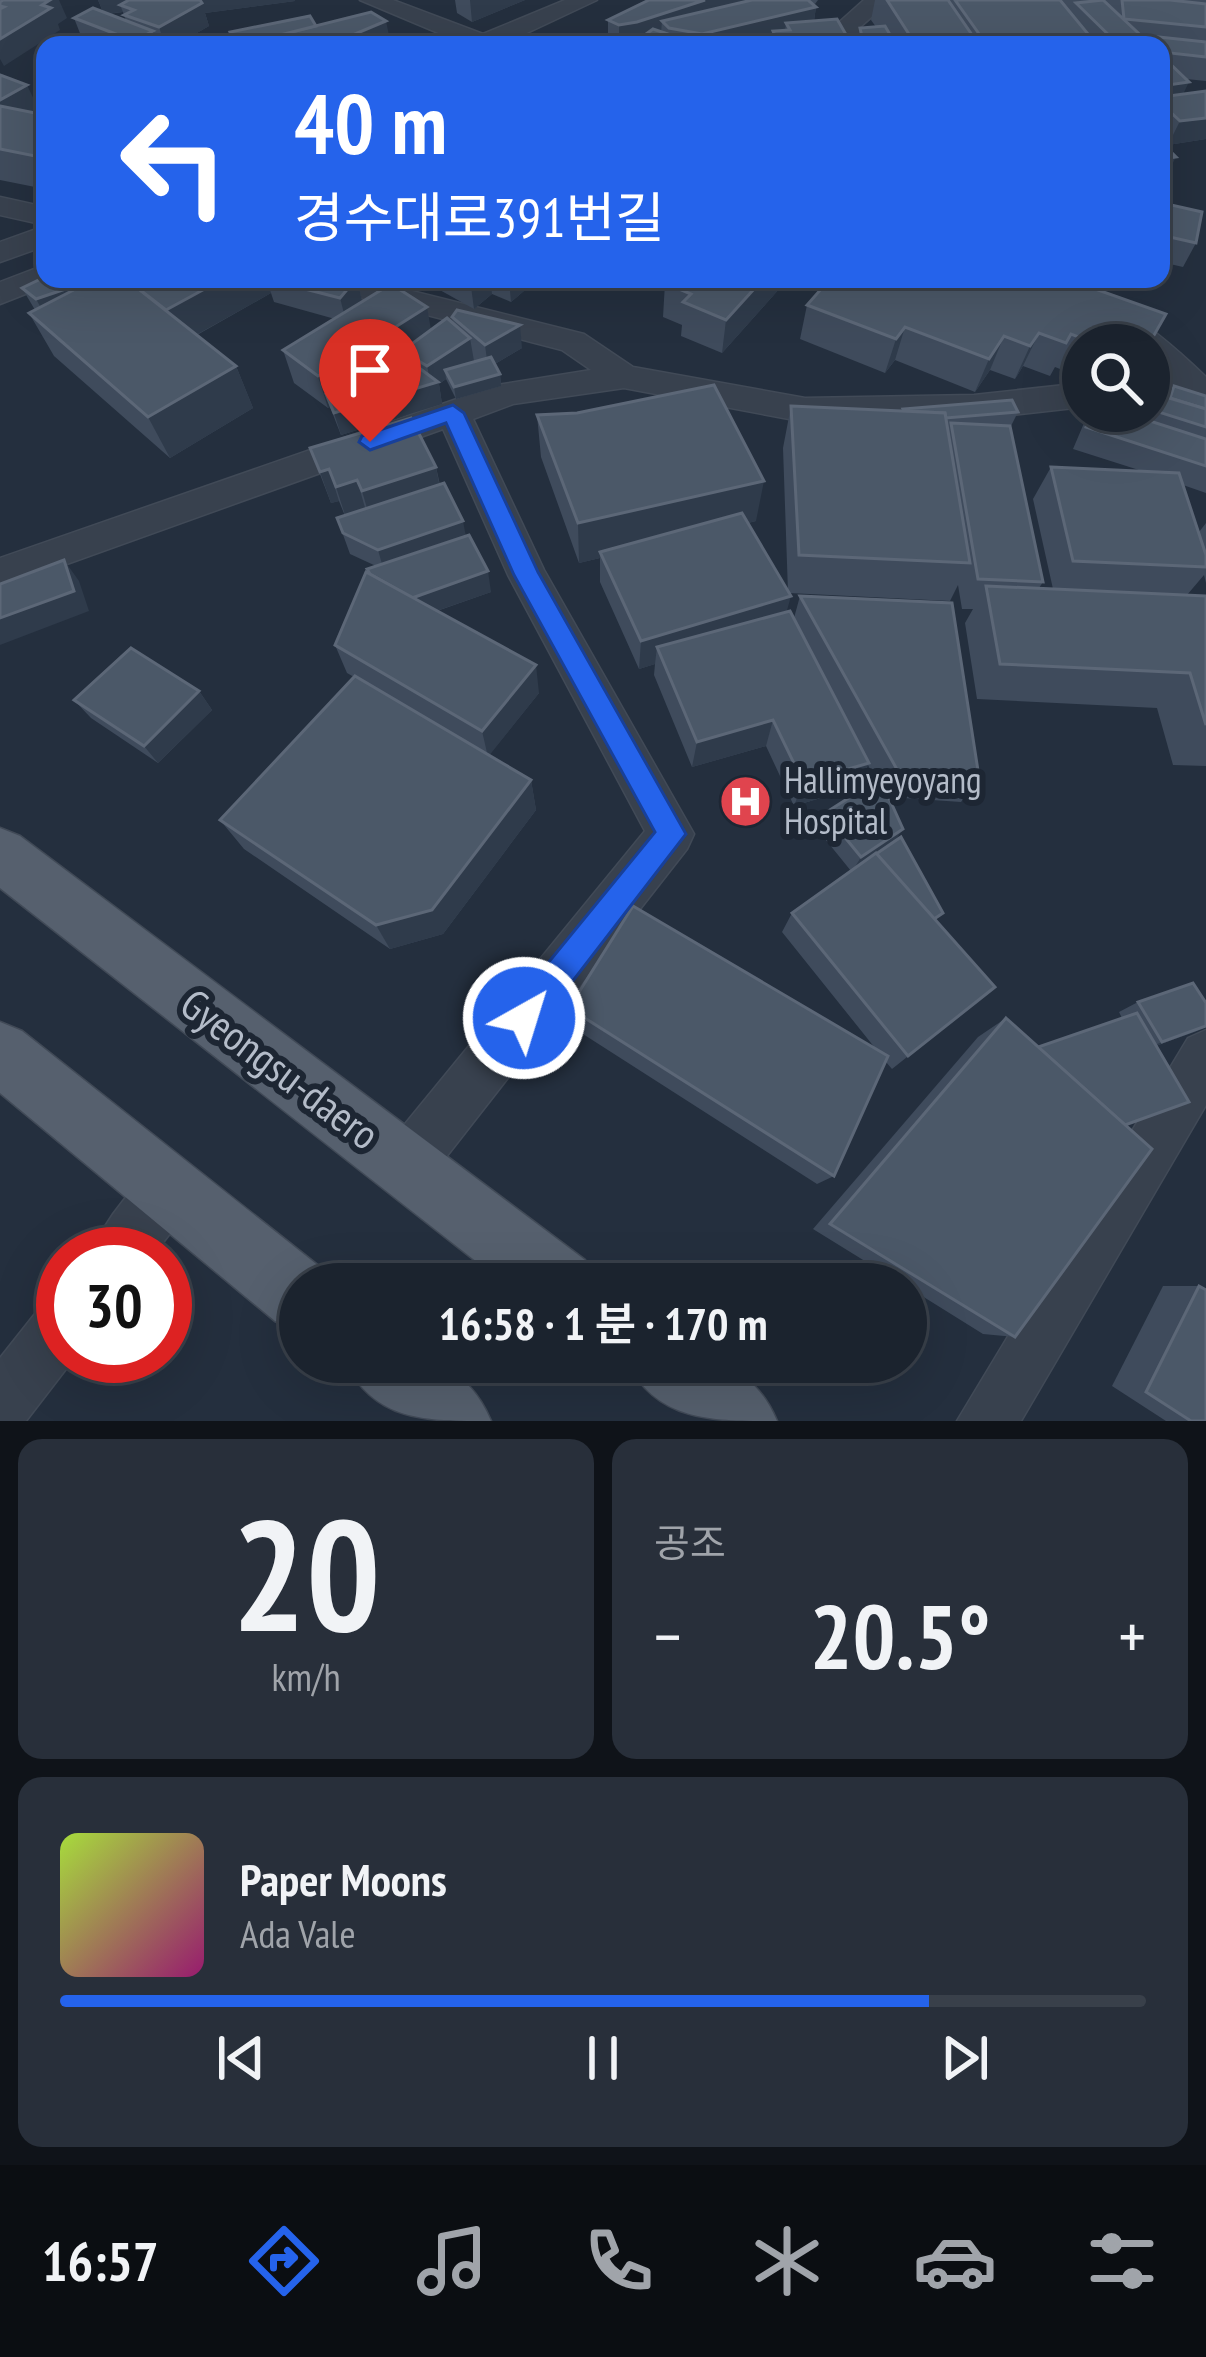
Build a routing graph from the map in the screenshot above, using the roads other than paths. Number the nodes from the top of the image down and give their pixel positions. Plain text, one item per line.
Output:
1 (372, 0) edge
2 (585, 0) edge
3 (879, 0) edge
4 (464, 36) edge
5 (502, 36) edge
6 (847, 36) edge
7 (0, 206) edge
8 (36, 214) edge
9 (36, 239) edge
10 (0, 253) edge
11 (36, 279) edge
12 (361, 288) edge
13 (1047, 288) edge
14 (0, 294) edge
15 (624, 377) junction
16 (1170, 389) edge
17 (1200, 390) edge
18 (1062, 397) edge
19 (453, 413) junction
20 (0, 573) edge
21 (0, 854) edge
22 (0, 1053) edge
23 (1206, 1056) edge
24 (406, 1166) junction
25 (170, 1190) junction
26 (141, 1227) edge
27 (533, 1263) edge
28 (279, 1279) edge
29 (36, 1360) edge
30 (407, 1383) edge
31 (690, 1383) edge
32 (0, 1406) edge
33 (454, 1421) edge
34 (740, 1421) edge
35 (987, 1421) edge

1 - 4 street
2 - 5 street
3 - 6 street
7 - 8 street
9 - 10 street
11 - 14 street
12 - 15 street
13 - 17 street
15 - 18 street
15 - 19 street
16 - 17 street
19 - 20 street
19 - 24 street
21 - 24 main road, Gyeongsu-daero
22 - 25 main road
23 - 35 street
24 - 27 main road, Gyeongsu-daero
25 - 26 street
25 - 28 main road
29 - 32 street
30 - 33 main road
31 - 34 main road

